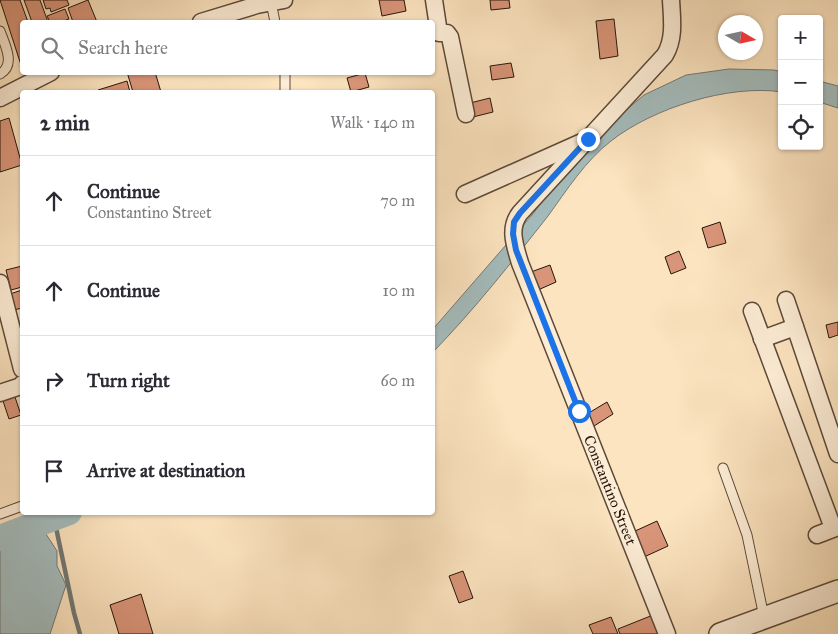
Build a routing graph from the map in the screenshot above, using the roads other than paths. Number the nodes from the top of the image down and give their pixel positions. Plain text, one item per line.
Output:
1 (434, 0) edge
2 (671, 0) edge
3 (277, 1) edge
4 (208, 20) edge
5 (275, 20) edge
6 (0, 31) edge
7 (0, 74) edge
8 (45, 75) edge
9 (285, 75) edge
10 (285, 90) edge
11 (0, 98) edge
12 (466, 114) dead end
13 (588, 139) junction
14 (464, 194) dead end
15 (0, 283) edge
16 (786, 300) dead end
17 (752, 311) dead end
18 (795, 327) junction
19 (762, 339) junction
20 (20, 361) edge
21 (20, 386) edge
22 (0, 393) edge
23 (838, 454) edge
24 (722, 468) dead end
25 (20, 507) edge
26 (0, 514) edge
27 (836, 527) edge
28 (817, 535) dead end
29 (838, 591) edge
30 (764, 618) junction
31 (732, 632) edge
32 (667, 634) edge

1 - 12 street
2 - 13 street
3 - 4 street
3 - 5 lane
6 - 7 lane
8 - 11 street
9 - 10 lane
13 - 14 street
13 - 32 street, Constantino Street
15 - 20 street
16 - 18 street
17 - 19 street
18 - 19 street
18 - 23 street
19 - 27 street
21 - 22 street
24 - 30 lane
25 - 26 lane
27 - 28 street
29 - 30 street
30 - 31 street

